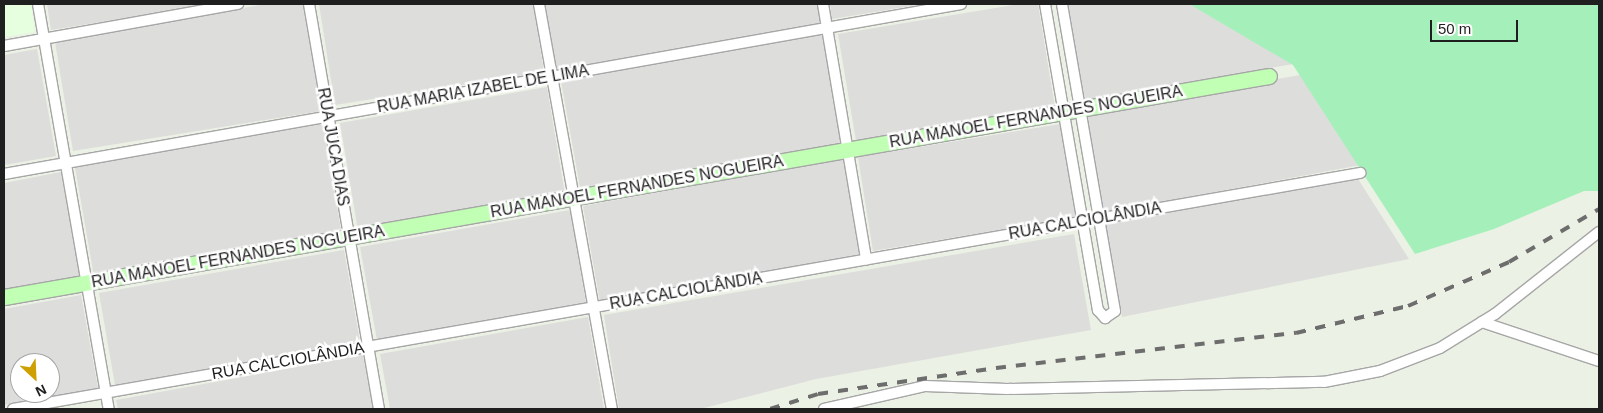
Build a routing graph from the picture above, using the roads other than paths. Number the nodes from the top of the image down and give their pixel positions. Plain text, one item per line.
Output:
1 (38, 4) edge
2 (238, 4) edge
3 (309, 4) edge
4 (539, 4) edge
5 (824, 4) edge
6 (962, 4) edge
7 (1045, 4) edge
8 (1062, 4) edge
9 (828, 28) junction
10 (44, 38) junction
11 (4, 46) edge
12 (1269, 76) dead end
13 (552, 77) junction
14 (1080, 110) junction
15 (1063, 112) junction
16 (328, 117) junction
17 (848, 150) junction
18 (66, 163) junction
19 (1360, 173) dead end
20 (4, 174) edge
21 (574, 198) junction
22 (1099, 218) junction
23 (1082, 222) junction
24 (1599, 232) edge
25 (349, 237) junction
26 (866, 259) junction
27 (87, 283) junction
28 (4, 297) edge
29 (593, 307) junction
30 (1482, 322) junction
31 (368, 347) junction
32 (1599, 361) edge
33 (106, 393) junction
34 (13, 409) edge
35 (109, 409) edge
36 (379, 409) edge
37 (612, 409) edge
38 (824, 409) edge

1 - 10 street
2 - 10 street
3 - 16 street, RUA JUCA DIAS
4 - 13 street
5 - 9 street
6 - 9 street, RUA MARIA IZABEL DE LIMA
7 - 15 street
8 - 14 street
9 - 13 street, RUA MARIA IZABEL DE LIMA
9 - 17 street
10 - 11 street
10 - 18 street
12 - 14 street, RUA MANOEL FERNANDES NOGUEIRA
13 - 16 street, RUA MARIA IZABEL DE LIMA
13 - 21 street
14 - 15 street, RUA MANOEL FERNANDES NOGUEIRA
14 - 22 street
15 - 17 street, RUA MANOEL FERNANDES NOGUEIRA
15 - 23 street
16 - 18 street, RUA MARIA IZABEL DE LIMA
16 - 25 street, RUA JUCA DIAS
17 - 21 street, RUA MANOEL FERNANDES NOGUEIRA
17 - 26 street
18 - 20 street, RUA MARIA IZABEL DE LIMA
18 - 27 street
19 - 22 street, RUA CALCIOLÂNDIA
21 - 25 street, RUA MANOEL FERNANDES NOGUEIRA
21 - 29 street
22 - 23 street, RUA CALCIOLÂNDIA
22 - 23 street
23 - 26 street, RUA CALCIOLÂNDIA
24 - 30 street
25 - 27 street, RUA MANOEL FERNANDES NOGUEIRA
25 - 31 street, RUA JUCA DIAS
26 - 29 street, RUA CALCIOLÂNDIA
27 - 28 street, RUA MANOEL FERNANDES NOGUEIRA
27 - 33 street
29 - 31 street, RUA CALCIOLÂNDIA
29 - 37 street
30 - 32 street
30 - 38 street
31 - 33 street, RUA CALCIOLÂNDIA
31 - 36 street, RUA JUCA DIAS
33 - 34 street, RUA CALCIOLÂNDIA
33 - 35 street

